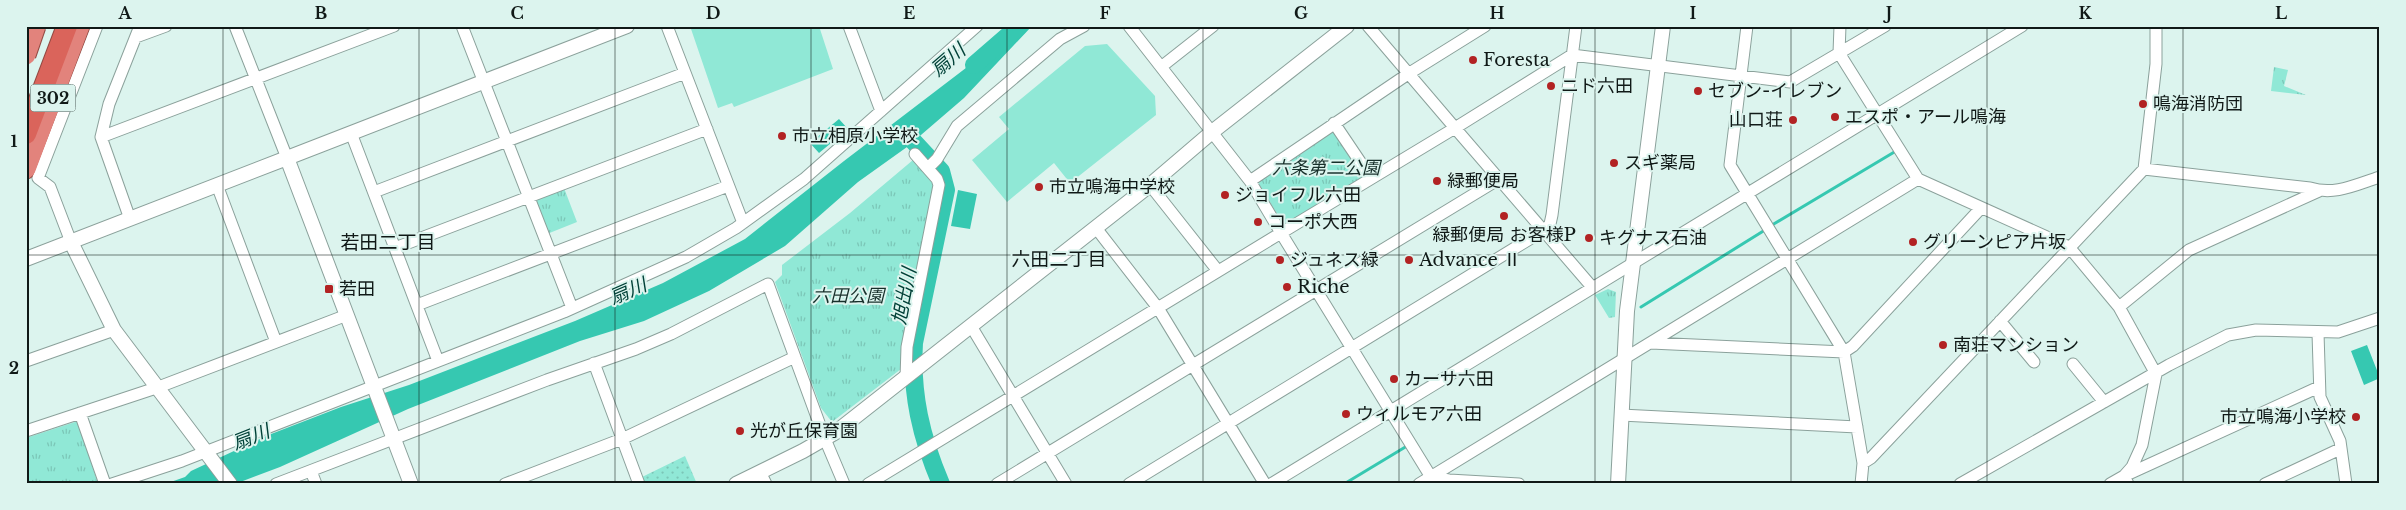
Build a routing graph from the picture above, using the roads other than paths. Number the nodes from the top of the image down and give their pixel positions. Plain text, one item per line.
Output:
1 (28, 26) edge
2 (36, 26) edge
3 (53, 26) edge
4 (67, 26) edge
5 (80, 26) edge
6 (96, 26) edge
7 (166, 26) edge
8 (235, 26) edge
9 (394, 26) edge
10 (462, 26) edge
11 (627, 26) edge
12 (667, 26) edge
13 (848, 26) edge
14 (978, 26) edge
15 (1084, 26) edge
16 (1129, 26) edge
17 (1212, 26) edge
18 (1347, 26) edge
19 (1368, 26) edge
20 (1484, 26) edge
21 (1576, 26) edge
22 (1662, 26) edge
23 (1748, 26) edge
24 (1840, 26) edge
25 (1884, 26) edge
26 (2022, 26) edge
27 (2156, 26) edge
28 (138, 32) edge
29 (1839, 53) junction
30 (26, 55) edge
31 (1572, 55) junction
32 (1658, 65) junction
33 (26, 67) edge
34 (1161, 67) junction
35 (685, 73) junction
36 (1408, 74) junction
37 (1741, 76) junction
38 (256, 79) junction
39 (484, 82) junction
40 (26, 96) edge
41 (881, 111) junction
42 (1878, 114) junction
43 (1334, 123) junction
44 (1455, 128) junction
45 (706, 129) junction
46 (1212, 132) junction
47 (351, 133) junction
48 (26, 134) edge
49 (101, 137) junction
50 (507, 140) junction
51 (915, 154) dead end
52 (287, 158) junction
53 (932, 164) junction
54 (26, 169) edge
55 (2144, 169) junction
56 (2380, 177) edge
57 (1372, 178) junction
58 (1499, 179) junction
59 (1918, 179) junction
60 (1250, 181) junction
61 (217, 185) junction
62 (728, 186) junction
63 (1150, 186) junction
64 (2319, 191) junction
65 (374, 192) junction
66 (1748, 193) junction
67 (529, 198) junction
68 (1982, 208) junction
69 (130, 219) junction
70 (743, 223) junction
71 (1096, 228) junction
72 (1544, 231) junction
73 (1281, 233) junction
74 (71, 242) junction
75 (2069, 247) junction
76 (396, 248) junction
77 (550, 255) junction
78 (26, 259) edge
79 (1788, 259) junction
80 (1633, 263) junction
81 (1218, 271) junction
82 (1592, 288) junction
83 (1317, 292) junction
84 (417, 305) junction
85 (2119, 307) junction
86 (572, 308) junction
87 (1158, 308) junction
88 (346, 315) junction
89 (2380, 318) edge
90 (2000, 321) junction
91 (971, 326) junction
92 (114, 330) junction
93 (2318, 333) junction
94 (276, 342) junction
95 (1650, 343) junction
96 (1351, 349) junction
97 (1844, 352) junction
98 (795, 357) junction
99 (1624, 359) junction
100 (26, 361) edge
101 (438, 361) junction
102 (2034, 362) dead end
103 (594, 363) junction
104 (2073, 364) dead end
105 (1193, 366) junction
106 (911, 374) junction
107 (2156, 374) junction
108 (2319, 387) junction
109 (156, 388) junction
110 (375, 389) junction
111 (1013, 396) junction
112 (2104, 402) junction
113 (1390, 411) junction
114 (80, 413) junction
115 (1621, 415) junction
116 (1228, 424) junction
117 (1857, 427) junction
118 (26, 432) edge
119 (392, 435) junction
120 (622, 439) junction
121 (824, 439) junction
122 (2340, 449) junction
123 (207, 454) junction
124 (1048, 454) junction
125 (1863, 463) junction
126 (311, 471) junction
127 (763, 478) edge
128 (1431, 480) edge
129 (2126, 480) edge
130 (105, 484) edge
131 (112, 484) edge
132 (230, 484) edge
133 (276, 484) edge
134 (316, 484) edge
135 (411, 484) edge
136 (505, 484) edge
137 (639, 484) edge
138 (736, 484) edge
139 (844, 484) edge
140 (868, 484) edge
141 (997, 484) edge
142 (1066, 484) edge
143 (1129, 484) edge
144 (1265, 484) edge
145 (1271, 484) edge
146 (1419, 484) edge
147 (1519, 484) edge
148 (1618, 484) edge
149 (1861, 484) edge
150 (1960, 484) edge
151 (2110, 484) edge
152 (2265, 484) edge
153 (2346, 484) edge

1 - 33 street
2 - 30 highway, bridge
3 - 40 highway
4 - 48 highway
5 - 54 highway, 302
6 - 74 street
7 - 28 street
8 - 38 street
9 - 38 street
10 - 39 street
11 - 39 street
12 - 35 street
13 - 41 street
14 - 41 street
15 - 53 street
16 - 34 street
17 - 34 street
18 - 46 street
19 - 36 street
20 - 36 street
21 - 31 street
22 - 32 street
23 - 37 street
24 - 29 street
25 - 29 street
26 - 42 street
27 - 55 street
28 - 49 street
29 - 37 street
29 - 42 street
31 - 32 street
31 - 44 street
31 - 72 street
32 - 37 street
32 - 80 street
34 - 46 street
35 - 45 street
35 - 50 street
36 - 43 street
36 - 44 street
37 - 66 street
38 - 49 street
38 - 52 street
39 - 47 street
39 - 50 street
41 - 70 street
42 - 59 street
42 - 66 street
43 - 57 street
43 - 60 street
44 - 57 street
44 - 58 street
45 - 62 street
45 - 67 street
46 - 60 street
46 - 63 street
47 - 52 street
47 - 65 street
49 - 69 street
50 - 65 street
50 - 67 street
51 - 53 street
52 - 61 street
52 - 88 street
53 - 106 street
55 - 64 street
55 - 75 street
56 - 64 street
57 - 73 street
58 - 72 street
58 - 83 street
59 - 68 street
59 - 79 street
60 - 73 street
61 - 69 street
61 - 94 street
62 - 70 street
62 - 77 street
63 - 71 street
63 - 81 street
64 - 85 street
65 - 76 street
66 - 79 street
66 - 80 street
67 - 76 street
67 - 77 street
68 - 75 street
68 - 97 street
69 - 74 street
70 - 86 street
71 - 87 street
71 - 91 street
72 - 82 street
72 - 96 street
73 - 81 street
73 - 83 street
74 - 78 street
74 - 92 street
75 - 85 street
75 - 90 street
76 - 84 street
77 - 84 street
77 - 86 street
79 - 95 street
79 - 97 street
80 - 82 street
80 - 99 street
81 - 87 street
82 - 113 street
83 - 96 street
83 - 105 street
84 - 101 street
85 - 107 street
86 - 101 street
87 - 105 street
87 - 111 street
88 - 94 street
88 - 110 street
89 - 93 street
90 - 102 street
90 - 125 street
91 - 106 street
91 - 111 street
92 - 100 street
92 - 109 street
93 - 107 street
93 - 108 street
94 - 109 street
95 - 97 street
95 - 99 street
96 - 113 street
96 - 116 street
97 - 117 street
98 - 103 street
98 - 120 street
98 - 121 street
99 - 115 street
99 - 128 street
101 - 110 street
103 - 119 street
103 - 120 street
104 - 112 street
105 - 116 street
105 - 124 street
106 - 121 street
107 - 112 street
107 - 129 street
108 - 122 street
108 - 129 street
109 - 114 street
109 - 123 street
110 - 119 street
110 - 123 street
111 - 124 street
111 - 140 street
112 - 150 street
113 - 128 street
113 - 145 street
114 - 118 street
114 - 130 street
115 - 117 street
115 - 148 street
116 - 143 street
116 - 144 street
117 - 125 street
119 - 126 street
119 - 135 street
120 - 136 street
120 - 137 street
121 - 127 street
121 - 139 street
122 - 152 street
122 - 153 street
123 - 131 street
123 - 132 street
124 - 141 street
124 - 142 street
125 - 149 street
126 - 133 street
126 - 134 street
127 - 138 street
128 - 146 street
128 - 147 street
129 - 151 street

